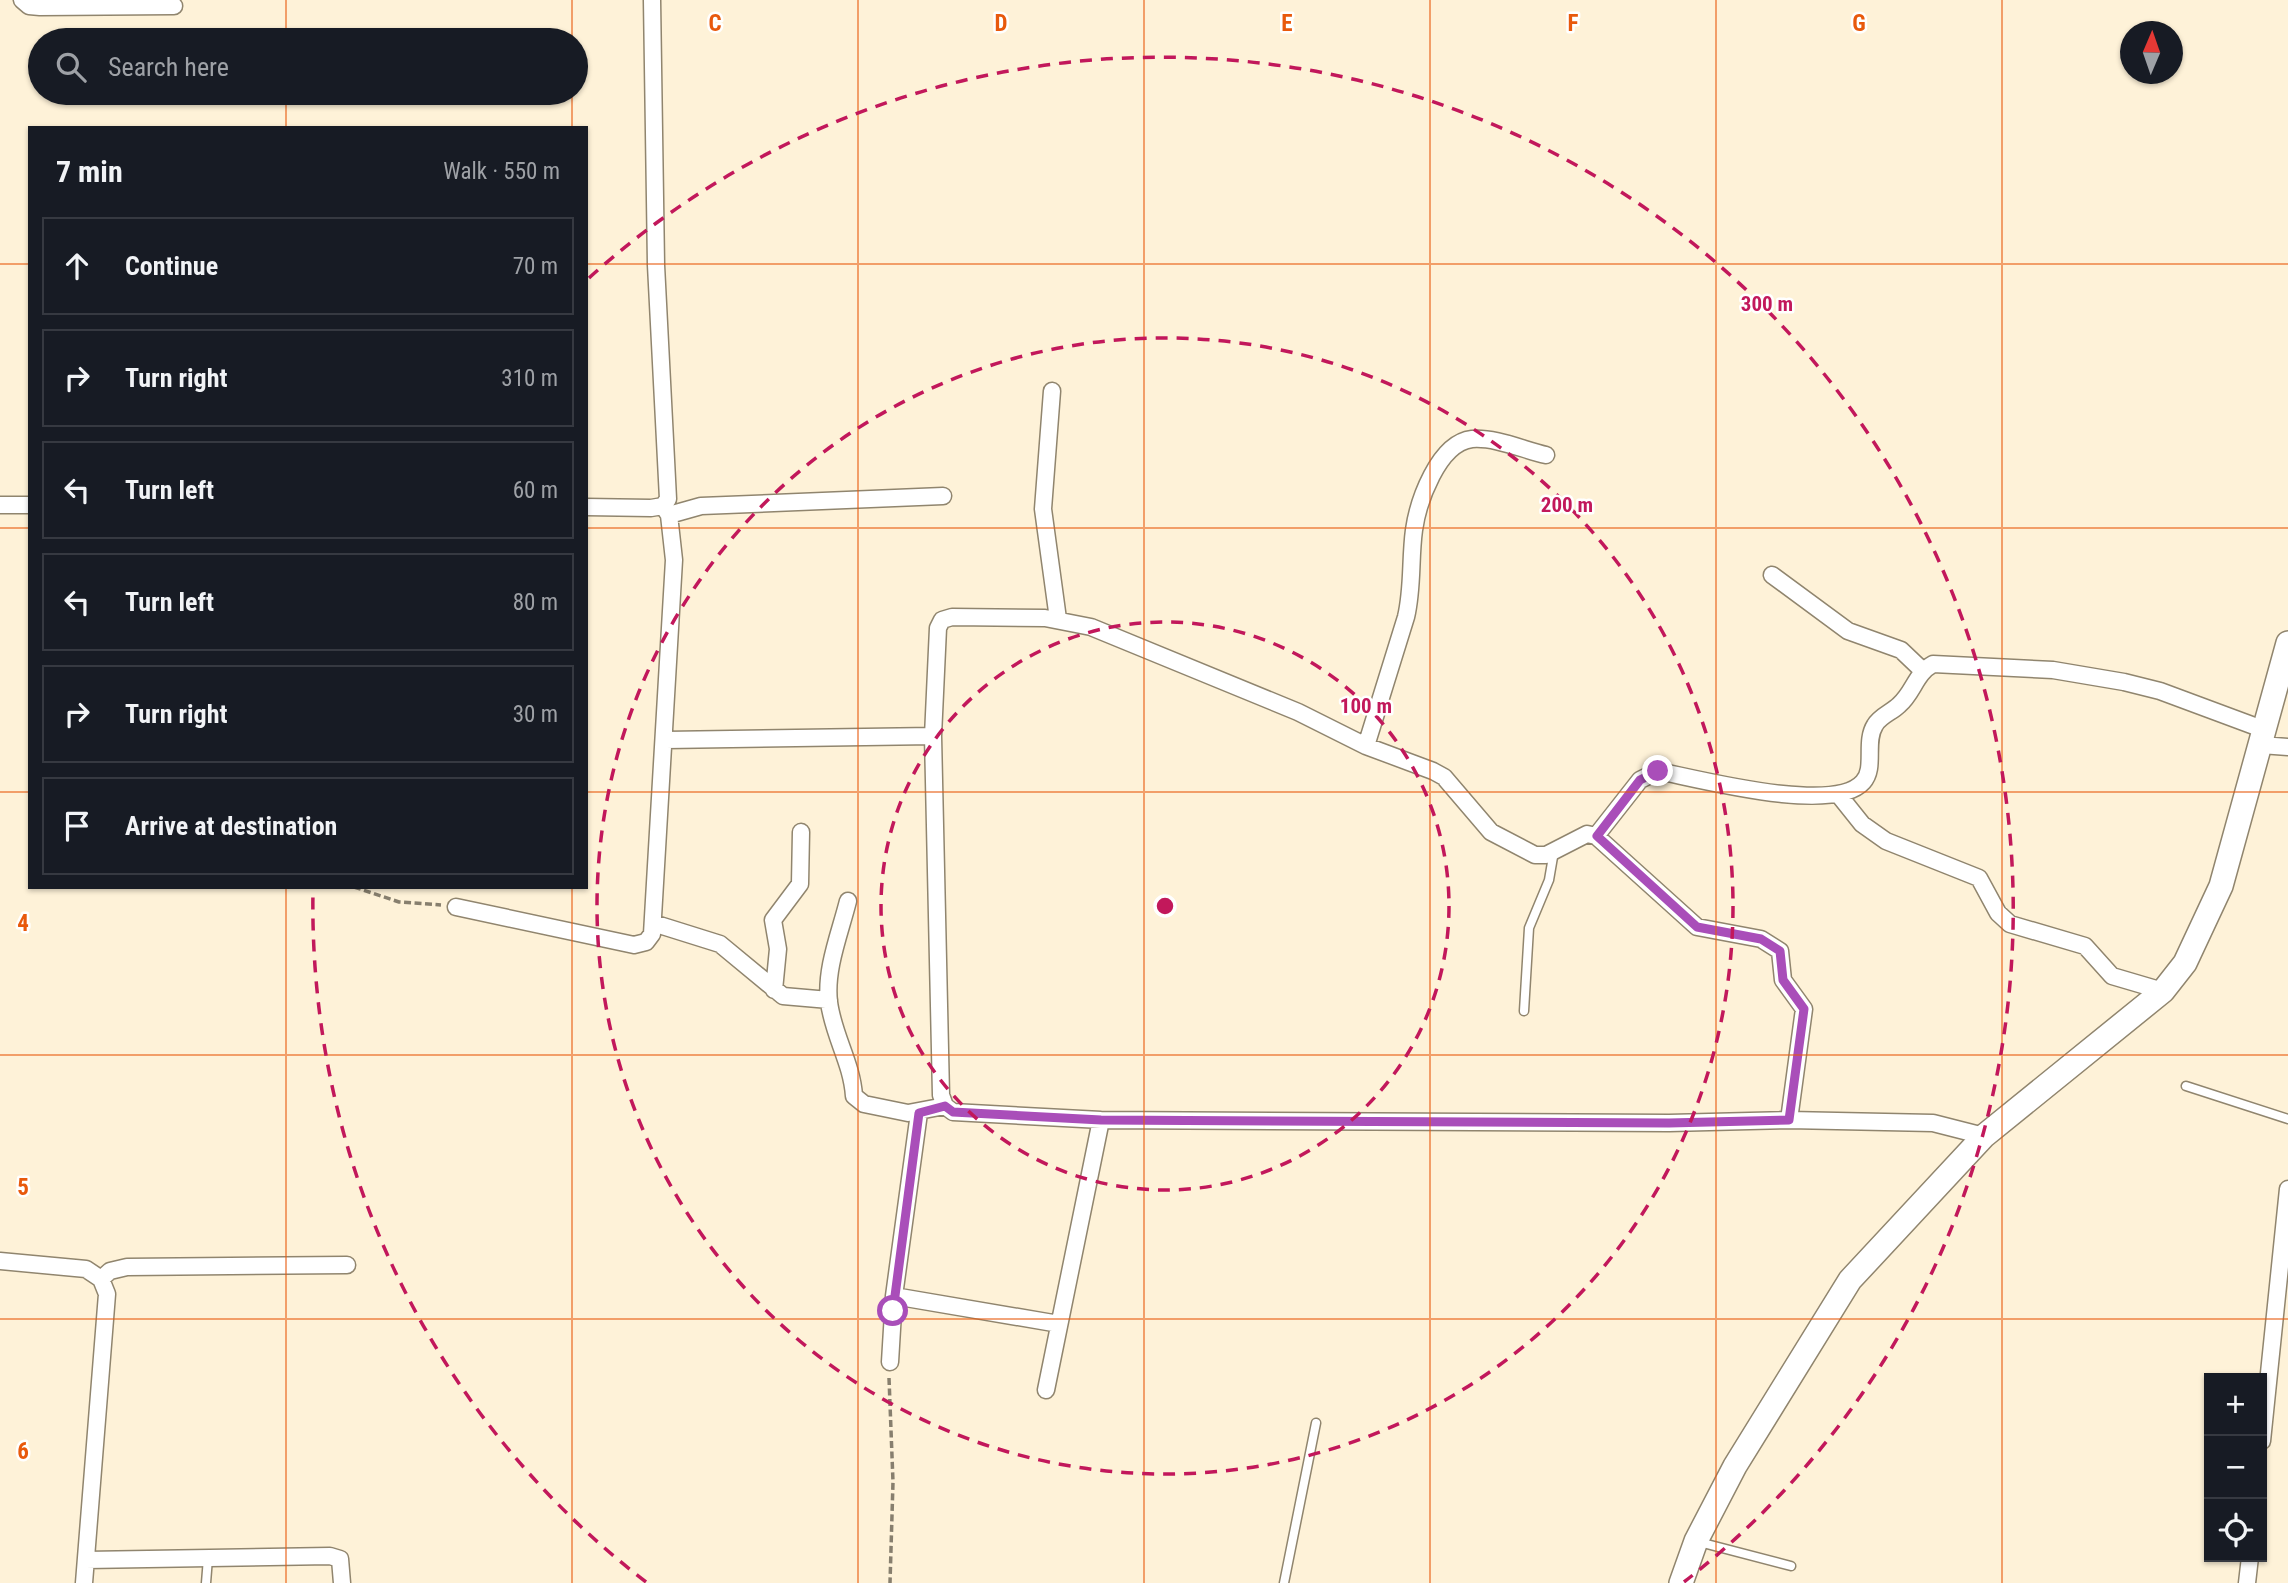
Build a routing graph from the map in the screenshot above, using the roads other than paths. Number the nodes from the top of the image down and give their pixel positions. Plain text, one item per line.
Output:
1 (22, 0) edge
2 (652, 0) edge
3 (174, 6) dead end
4 (1052, 391) dead end
5 (1546, 455) dead end
6 (943, 496) dead end
7 (0, 505) edge
8 (28, 505) edge
9 (588, 507) edge
10 (666, 510) junction
11 (1772, 575) dead end
12 (1058, 619) junction
13 (2288, 643) edge
14 (1922, 670) junction
15 (933, 736) junction
16 (2263, 738) junction
17 (666, 740) junction
18 (1366, 746) junction
19 (2288, 747) edge
20 (1838, 794) junction
21 (801, 832) dead end
22 (1597, 836) junction
23 (1554, 851) junction
24 (848, 901) dead end
25 (456, 907) road end
26 (653, 923) junction
27 (774, 990) junction
28 (2163, 990) junction
29 (829, 1000) junction
30 (1524, 1011) dead end
31 (2186, 1086) dead end
32 (945, 1106) junction
33 (919, 1113) junction
34 (2288, 1119) edge
35 (1101, 1120) junction
36 (1789, 1120) junction
37 (1984, 1136) junction
38 (2288, 1189) edge
39 (0, 1261) edge
40 (347, 1265) dead end
41 (101, 1279) junction
42 (894, 1296) junction
43 (1059, 1324) junction
44 (890, 1362) road end
45 (1046, 1390) dead end
46 (1316, 1423) dead end
47 (2263, 1436) edge
48 (1696, 1541) junction
49 (208, 1557) junction
50 (86, 1560) junction
51 (2249, 1562) edge
52 (1791, 1566) dead end
53 (84, 1583) edge
54 (206, 1583) edge
55 (342, 1583) edge
56 (1284, 1583) edge
57 (1681, 1583) edge
58 (2247, 1583) edge

1 - 3 street
2 - 10 street
4 - 12 street
5 - 18 street
6 - 10 street
7 - 8 street
9 - 10 street
10 - 17 street
11 - 14 street
12 - 15 street
12 - 18 street
13 - 16 street
14 - 16 street
14 - 20 street
15 - 17 street
15 - 32 street
16 - 19 street
16 - 28 street
17 - 26 street
18 - 23 street
20 - 22 street
20 - 28 street
21 - 27 street
22 - 23 street
22 - 36 street
23 - 30 lane
24 - 29 street
25 - 26 street
26 - 27 street
27 - 29 street
28 - 37 street
29 - 33 street
31 - 34 lane
32 - 33 street
32 - 35 street
33 - 42 street
35 - 36 street
35 - 43 street
36 - 37 street
37 - 48 street
38 - 47 street
39 - 41 street
40 - 41 street
41 - 50 street
42 - 43 street
42 - 44 street
43 - 45 street
46 - 56 lane
48 - 52 lane
48 - 57 street
49 - 50 street
49 - 54 lane
49 - 55 street
50 - 53 street
51 - 58 street

